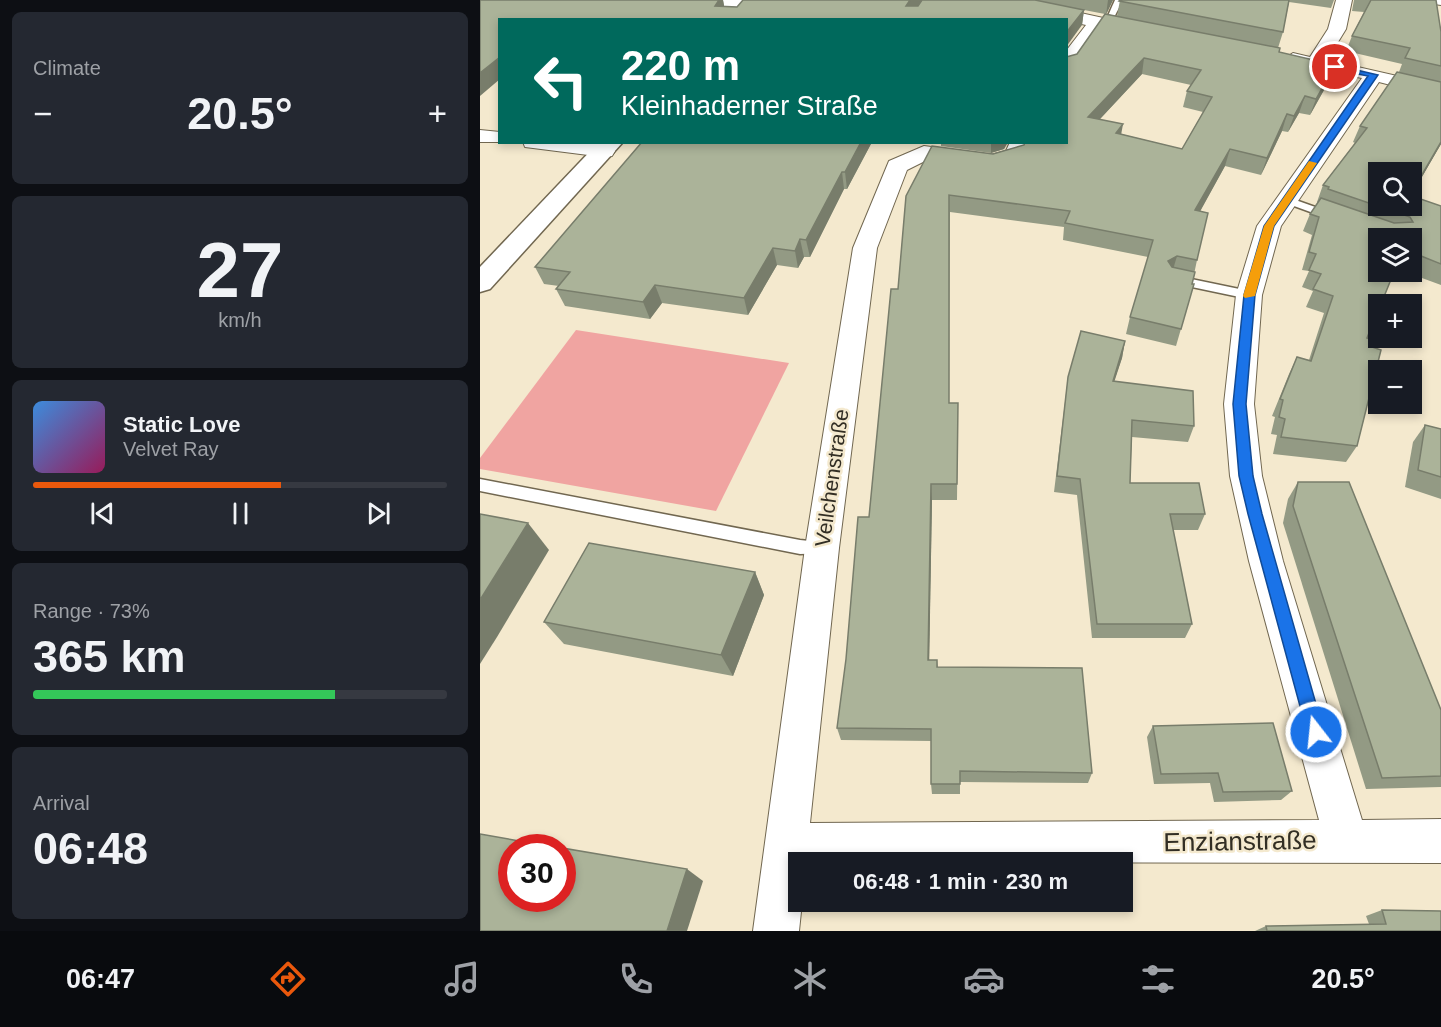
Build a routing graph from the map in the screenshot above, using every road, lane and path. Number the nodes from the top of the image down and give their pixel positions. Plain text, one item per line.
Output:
1 (686, 0) edge
2 (997, 0) edge
3 (1119, 0) edge
4 (1344, 0) edge
5 (746, 2) edge
6 (731, 18) edge
7 (1101, 24) junction
8 (1160, 34) edge
9 (1277, 56) edge
10 (1068, 63) edge
11 (1316, 63) junction
12 (1374, 75) junction
13 (1441, 92) edge
14 (480, 136) edge
15 (498, 138) edge
16 (563, 144) edge
17 (1020, 144) edge
18 (608, 147) edge
19 (1287, 200) junction
20 (1341, 219) edge
21 (1172, 279) edge
22 (480, 283) edge
23 (1249, 295) junction
24 (480, 485) edge
25 (822, 548) junction
26 (1346, 840) junction
27 (1441, 841) edge
28 (787, 845) junction
29 (776, 931) edge

1 - 5 street
2 - 7 street
3 - 7 lane
4 - 11 street
5 - 6 street
7 - 8 street
7 - 10 street
9 - 11 street
11 - 12 street
12 - 13 street
12 - 19 street
14 - 15 street
16 - 18 street
17 - 25 street, Veilchenstraße
18 - 22 street
19 - 20 lane
19 - 23 street
21 - 23 lane
23 - 26 street
24 - 25 lane
25 - 28 street, Veilchenstraße
26 - 27 street, Enzianstraße
26 - 28 street, Enzianstraße
28 - 29 street, Veilchenstraße

